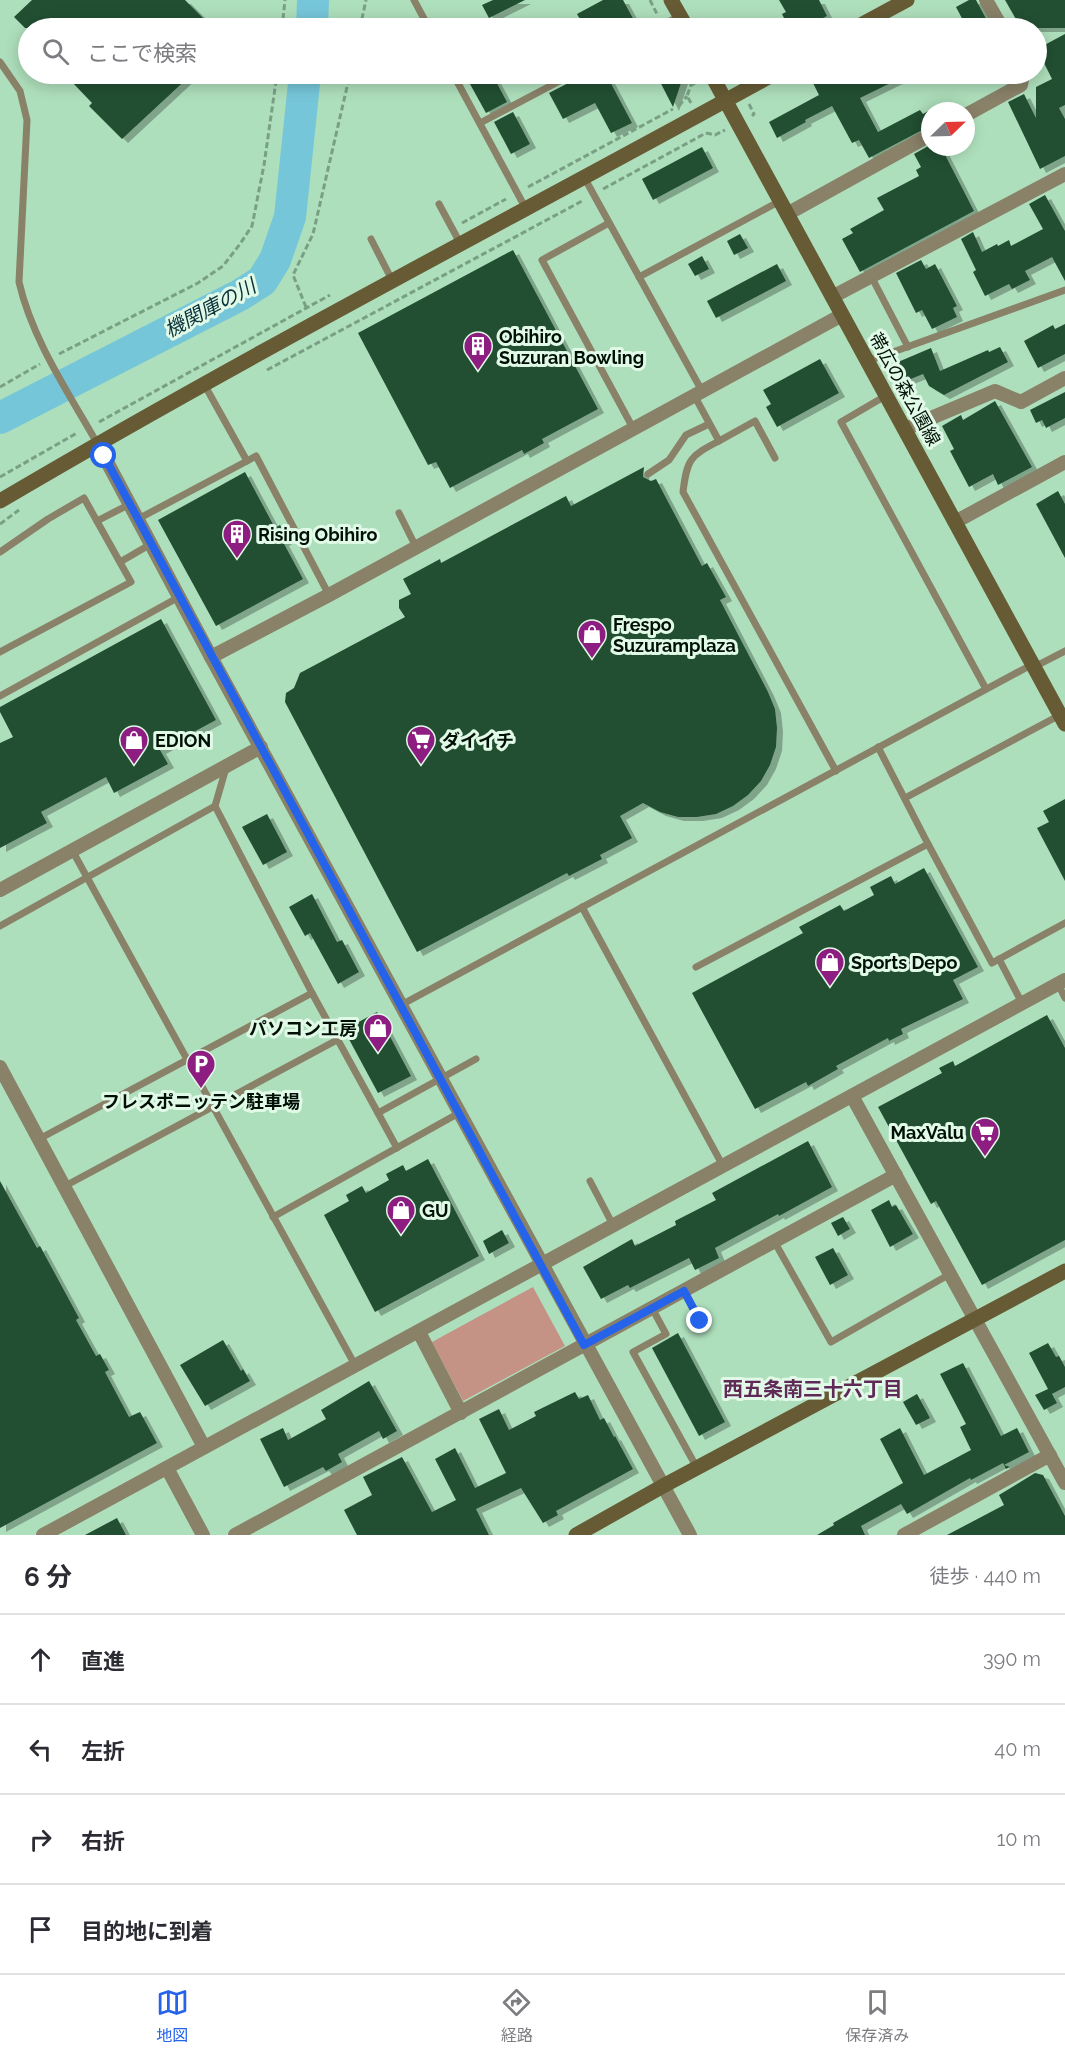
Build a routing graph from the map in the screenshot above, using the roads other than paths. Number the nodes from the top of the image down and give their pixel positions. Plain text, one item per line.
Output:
1 (414, 0) edge
2 (671, 0) edge
3 (907, 0) edge
4 (986, 0) edge
5 (424, 18) edge
6 (681, 18) edge
7 (874, 18) edge
8 (996, 18) edge
9 (0, 62) edge
10 (459, 84) edge
11 (554, 84) edge
12 (717, 84) edge
13 (756, 84) edge
14 (1021, 84) edge
15 (726, 100) junction
16 (975, 110) edge
17 (480, 123) junction
18 (921, 139) edge
19 (1065, 174) edge
20 (584, 177) junction
21 (439, 204) dead end
22 (783, 207) junction
23 (526, 209) junction
24 (609, 223) junction
25 (371, 239) dead end
26 (460, 243) junction
27 (871, 276) junction
28 (639, 277) junction
29 (393, 281) junction
30 (1065, 290) edge
31 (832, 297) junction
32 (842, 315) junction
33 (908, 347) junction
34 (868, 361) junction
35 (1065, 378) edge
36 (204, 384) junction
37 (698, 393) junction
38 (886, 395) junction
39 (710, 424) junction
40 (633, 428) junction
41 (905, 429) junction
42 (719, 441) junction
43 (97, 443) junction
44 (775, 458) dead end
45 (247, 461) junction
46 (1065, 462) edge
47 (648, 474) dead end
48 (0, 501) edge
49 (130, 504) junction
50 (399, 513) dead end
51 (138, 519) junction
52 (98, 521) junction
53 (955, 522) junction
54 (151, 544) junction
55 (416, 547) junction
56 (0, 552) edge
57 (120, 562) junction
58 (329, 595) junction
59 (179, 597) junction
60 (1065, 651) edge
61 (0, 652) edge
62 (211, 657) junction
63 (1034, 666) junction
64 (986, 689) junction
65 (0, 696) edge
66 (1063, 719) edge
67 (261, 747) junction
68 (878, 747) junction
69 (227, 765) junction
70 (836, 771) junction
71 (905, 798) junction
72 (215, 806) junction
73 (928, 844) junction
74 (72, 850) junction
75 (87, 878) junction
76 (0, 890) edge
77 (582, 907) junction
78 (1065, 923) edge
79 (0, 926) edge
80 (999, 959) junction
81 (696, 967) dead end
82 (1061, 982) edge
83 (312, 993) junction
84 (1065, 998) edge
85 (1022, 1003) junction
86 (401, 1005) junction
87 (338, 1040) junction
88 (476, 1059) dead end
89 (187, 1060) junction
90 (0, 1067) edge
91 (441, 1079) junction
92 (852, 1096) junction
93 (213, 1107) junction
94 (378, 1113) junction
95 (459, 1113) junction
96 (39, 1139) junction
97 (397, 1148) junction
98 (723, 1166) junction
99 (896, 1175) junction
100 (590, 1181) dead end
101 (65, 1186) junction
102 (273, 1216) junction
103 (613, 1225) junction
104 (774, 1242) junction
105 (542, 1264) junction
106 (1065, 1271) edge
107 (950, 1274) junction
108 (684, 1291) junction
109 (652, 1308) junction
110 (975, 1320) junction
111 (700, 1321) dead end
112 (419, 1332) junction
113 (584, 1345) junction
114 (355, 1365) junction
115 (461, 1413) junction
116 (204, 1447) junction
117 (1050, 1455) junction
118 (167, 1468) junction
119 (697, 1468) junction
120 (1065, 1483) edge
121 (663, 1486) junction
122 (43, 1535) edge
123 (203, 1535) edge
124 (235, 1535) edge
125 (576, 1535) edge
126 (690, 1535) edge
127 (904, 1535) edge

1 - 5 lane
2 - 6 street
3 - 7 street
4 - 8 street
9 - 43 lane
10 - 17 lane
11 - 17 lane
12 - 15 street, 帯広の森公園線
13 - 15 street
14 - 16 street
15 - 20 street
15 - 22 street, 帯広の森公園線
17 - 23 lane
18 - 22 street
19 - 27 street
20 - 23 street
20 - 24 lane
21 - 26 lane
22 - 28 lane
22 - 31 street, 帯広の森公園線
23 - 26 street
24 - 28 lane
24 - 40 lane
25 - 29 lane
26 - 29 street
27 - 31 street
27 - 33 lane
28 - 37 lane
29 - 36 street
30 - 33 lane
31 - 32 street, 帯広の森公園線
32 - 34 street, 帯広の森公園線
32 - 37 street
33 - 34 lane
34 - 38 street, 帯広の森公園線
35 - 41 street
36 - 43 street
36 - 45 lane
37 - 39 lane
37 - 40 street
38 - 41 street, 帯広の森公園線
38 - 64 lane
39 - 42 lane
39 - 47 lane
40 - 55 street
41 - 53 street, 帯広の森公園線
42 - 44 lane
42 - 70 lane
43 - 48 street
43 - 49 street
45 - 51 lane
45 - 58 lane
46 - 53 street
49 - 51 street
49 - 52 lane
50 - 55 lane
51 - 54 street
52 - 56 lane
52 - 57 lane
53 - 63 street, 帯広の森公園線
54 - 57 lane
54 - 59 street
55 - 58 street
57 - 61 lane
58 - 62 street
59 - 62 street
59 - 65 lane
60 - 63 lane
62 - 67 street
63 - 64 lane
63 - 66 street, 帯広の森公園線
64 - 68 lane
66 - 71 lane
67 - 69 street
67 - 86 street
68 - 70 lane
68 - 71 lane
69 - 72 lane
69 - 74 street
70 - 77 lane
71 - 73 lane
72 - 75 lane
72 - 83 lane
73 - 80 lane
73 - 81 lane
74 - 75 lane
74 - 76 street
75 - 79 lane
75 - 89 lane
77 - 86 lane
77 - 98 lane
78 - 80 lane
80 - 85 lane
82 - 84 lane
82 - 85 street
83 - 87 lane
83 - 89 lane
85 - 92 street
86 - 91 street
87 - 93 lane
87 - 94 lane
88 - 91 lane
89 - 93 lane
89 - 96 lane
90 - 96 street
91 - 94 lane
91 - 95 street
92 - 98 street
92 - 99 street
93 - 101 lane
93 - 102 lane
94 - 97 lane
95 - 97 lane
95 - 105 street
96 - 101 street
97 - 102 lane
98 - 103 street
99 - 104 street
99 - 107 street
100 - 103 lane
101 - 116 street
102 - 114 lane
103 - 105 street
104 - 107 lane
104 - 108 street
105 - 112 street
105 - 113 street
106 - 110 street
107 - 110 street
108 - 109 street
108 - 111 lane
109 - 113 street
109 - 119 lane
110 - 117 street
110 - 119 street
112 - 114 street
112 - 115 street
113 - 115 street
113 - 121 street
114 - 116 street
115 - 124 street
116 - 118 street
117 - 120 street
117 - 127 street
118 - 122 street
118 - 123 street
119 - 121 street
121 - 125 street
121 - 126 street

